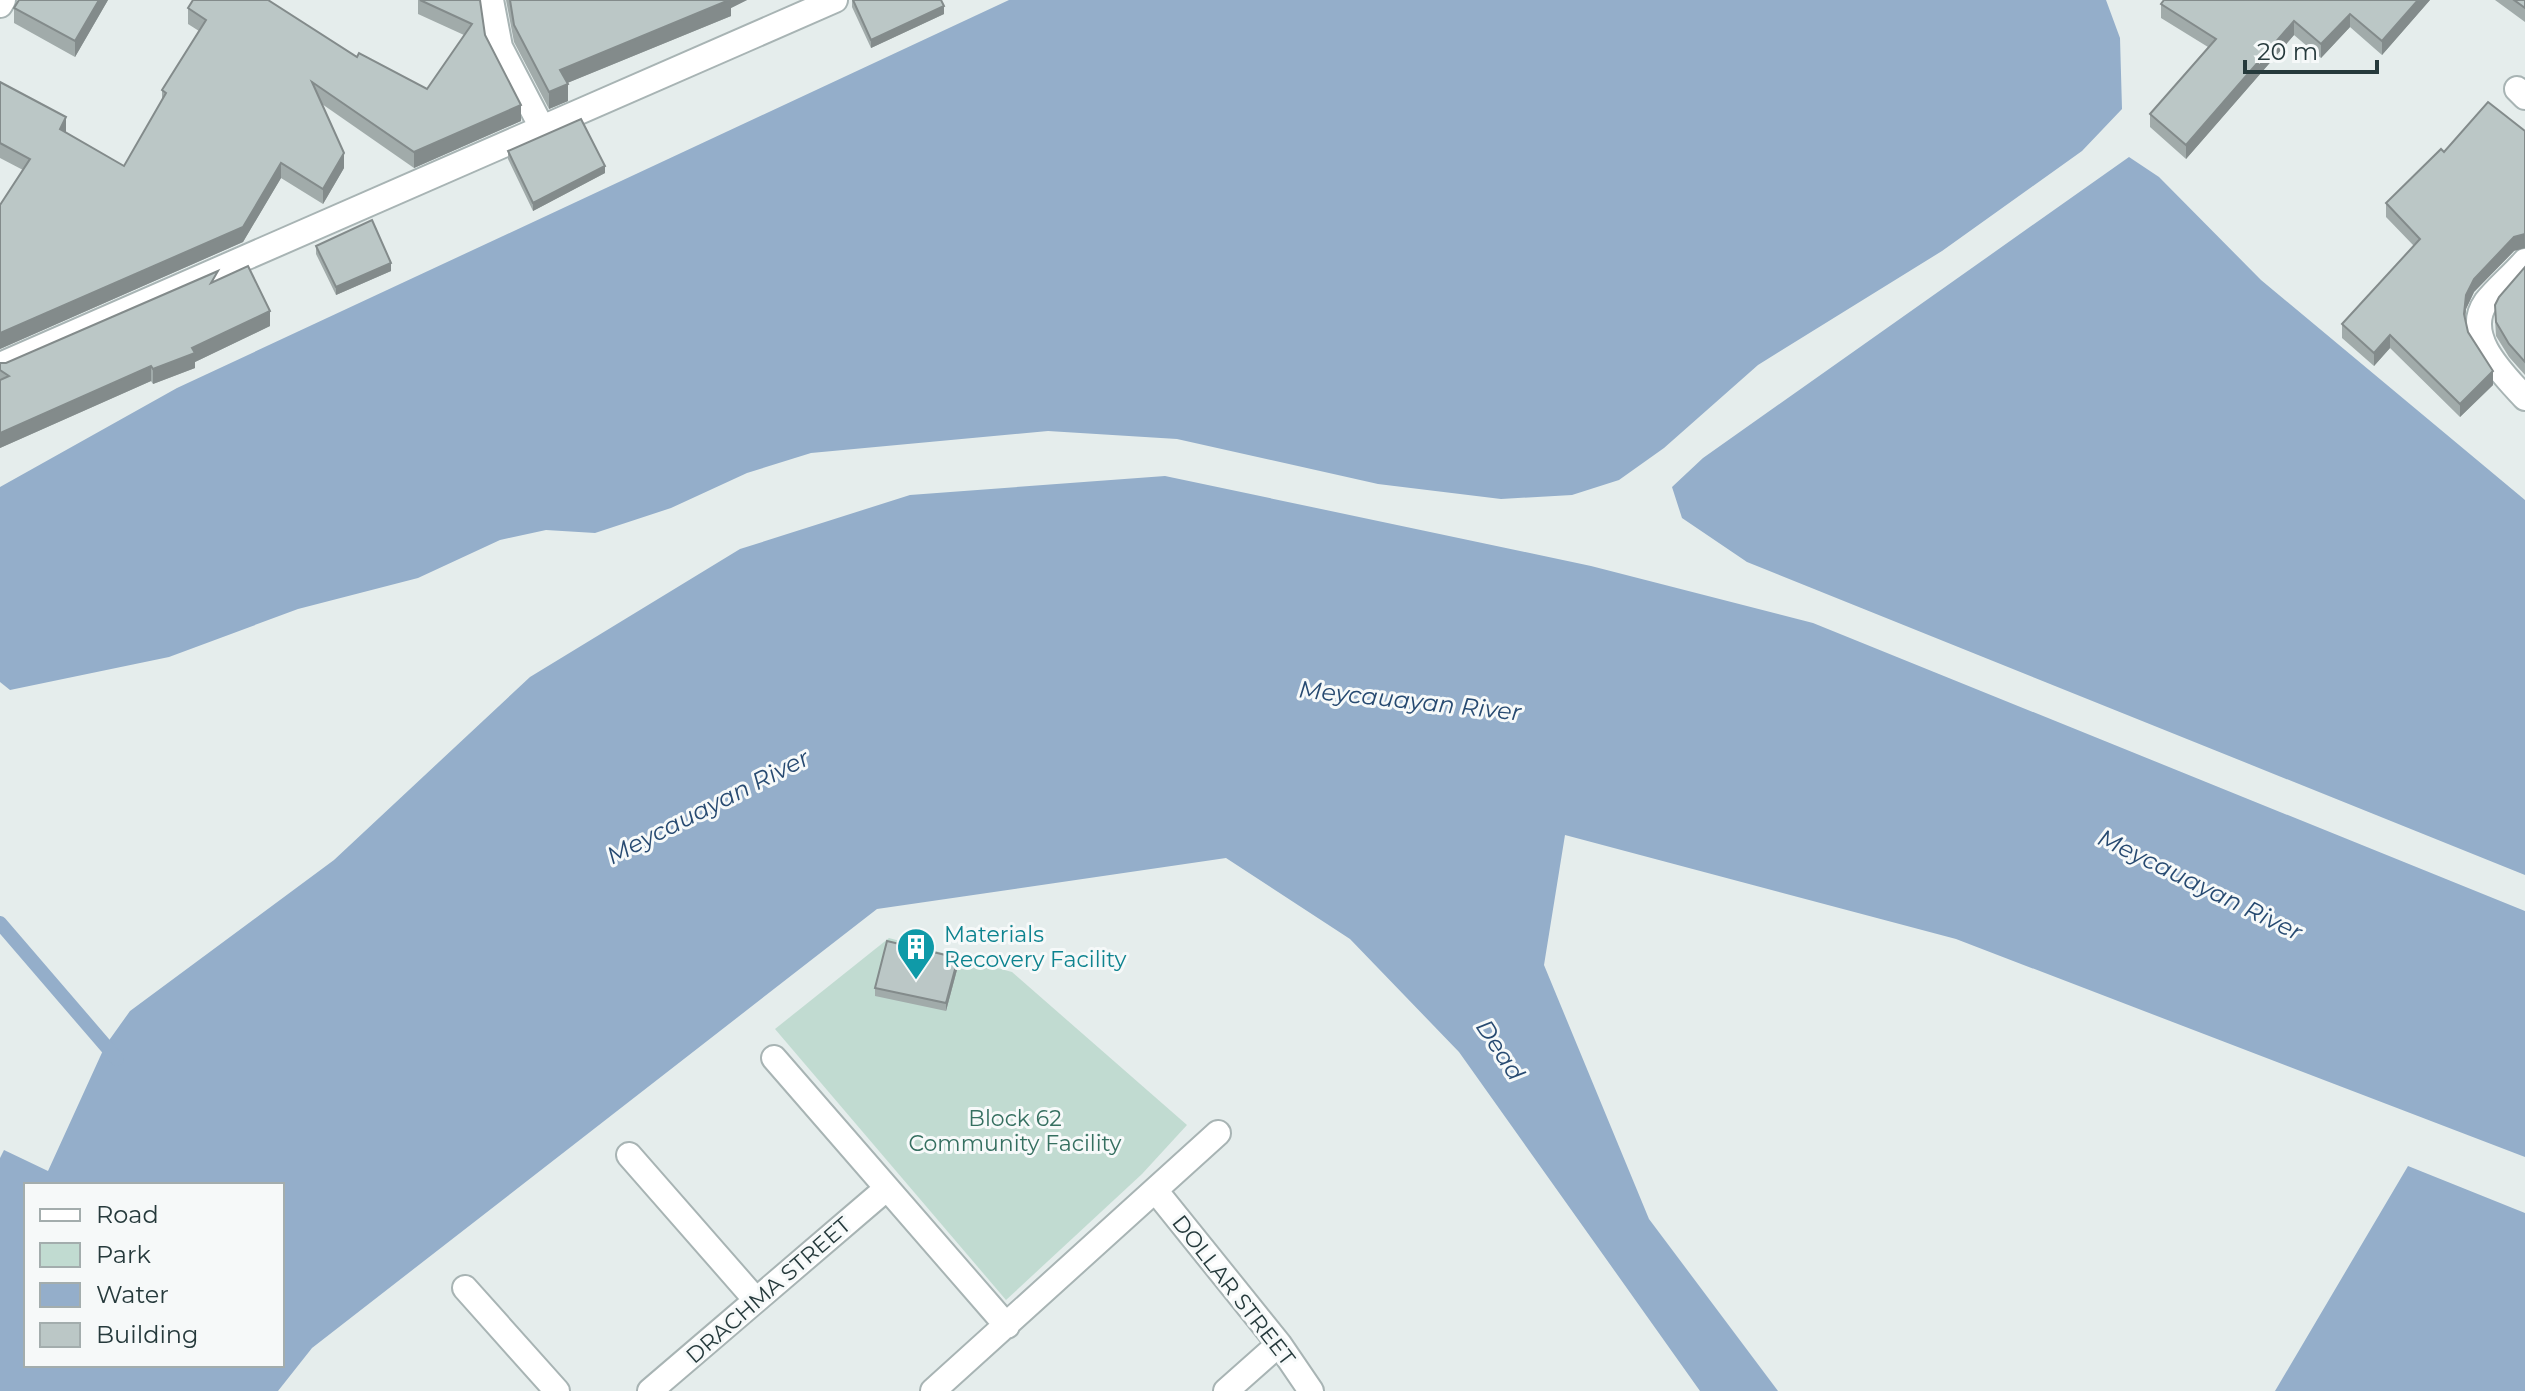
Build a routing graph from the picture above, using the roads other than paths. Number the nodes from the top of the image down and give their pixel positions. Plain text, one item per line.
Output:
1 (491, 0) edge
2 (835, 0) edge
3 (542, 128) junction
4 (2525, 261) edge
5 (0, 365) edge
6 (2525, 398) edge
7 (774, 1058) dead end
8 (1218, 1133) dead end
9 (629, 1155) dead end
10 (886, 1189) junction
11 (1155, 1190) junction
12 (465, 1288) dead end
13 (756, 1300) junction
14 (1007, 1326) junction
15 (1279, 1344) junction
16 (557, 1391) edge
17 (650, 1391) edge
18 (933, 1391) edge
19 (1226, 1391) edge
20 (1311, 1391) edge

1 - 3 street
2 - 3 street
3 - 5 street
4 - 6 street
7 - 10 street
8 - 11 street
9 - 13 street
10 - 13 street, DRACHMA STREET
10 - 14 street
11 - 14 street
11 - 15 street, DOLLAR STREET
12 - 16 street
13 - 17 street, DRACHMA STREET
14 - 18 street
15 - 19 street
15 - 20 street, DOLLAR STREET

